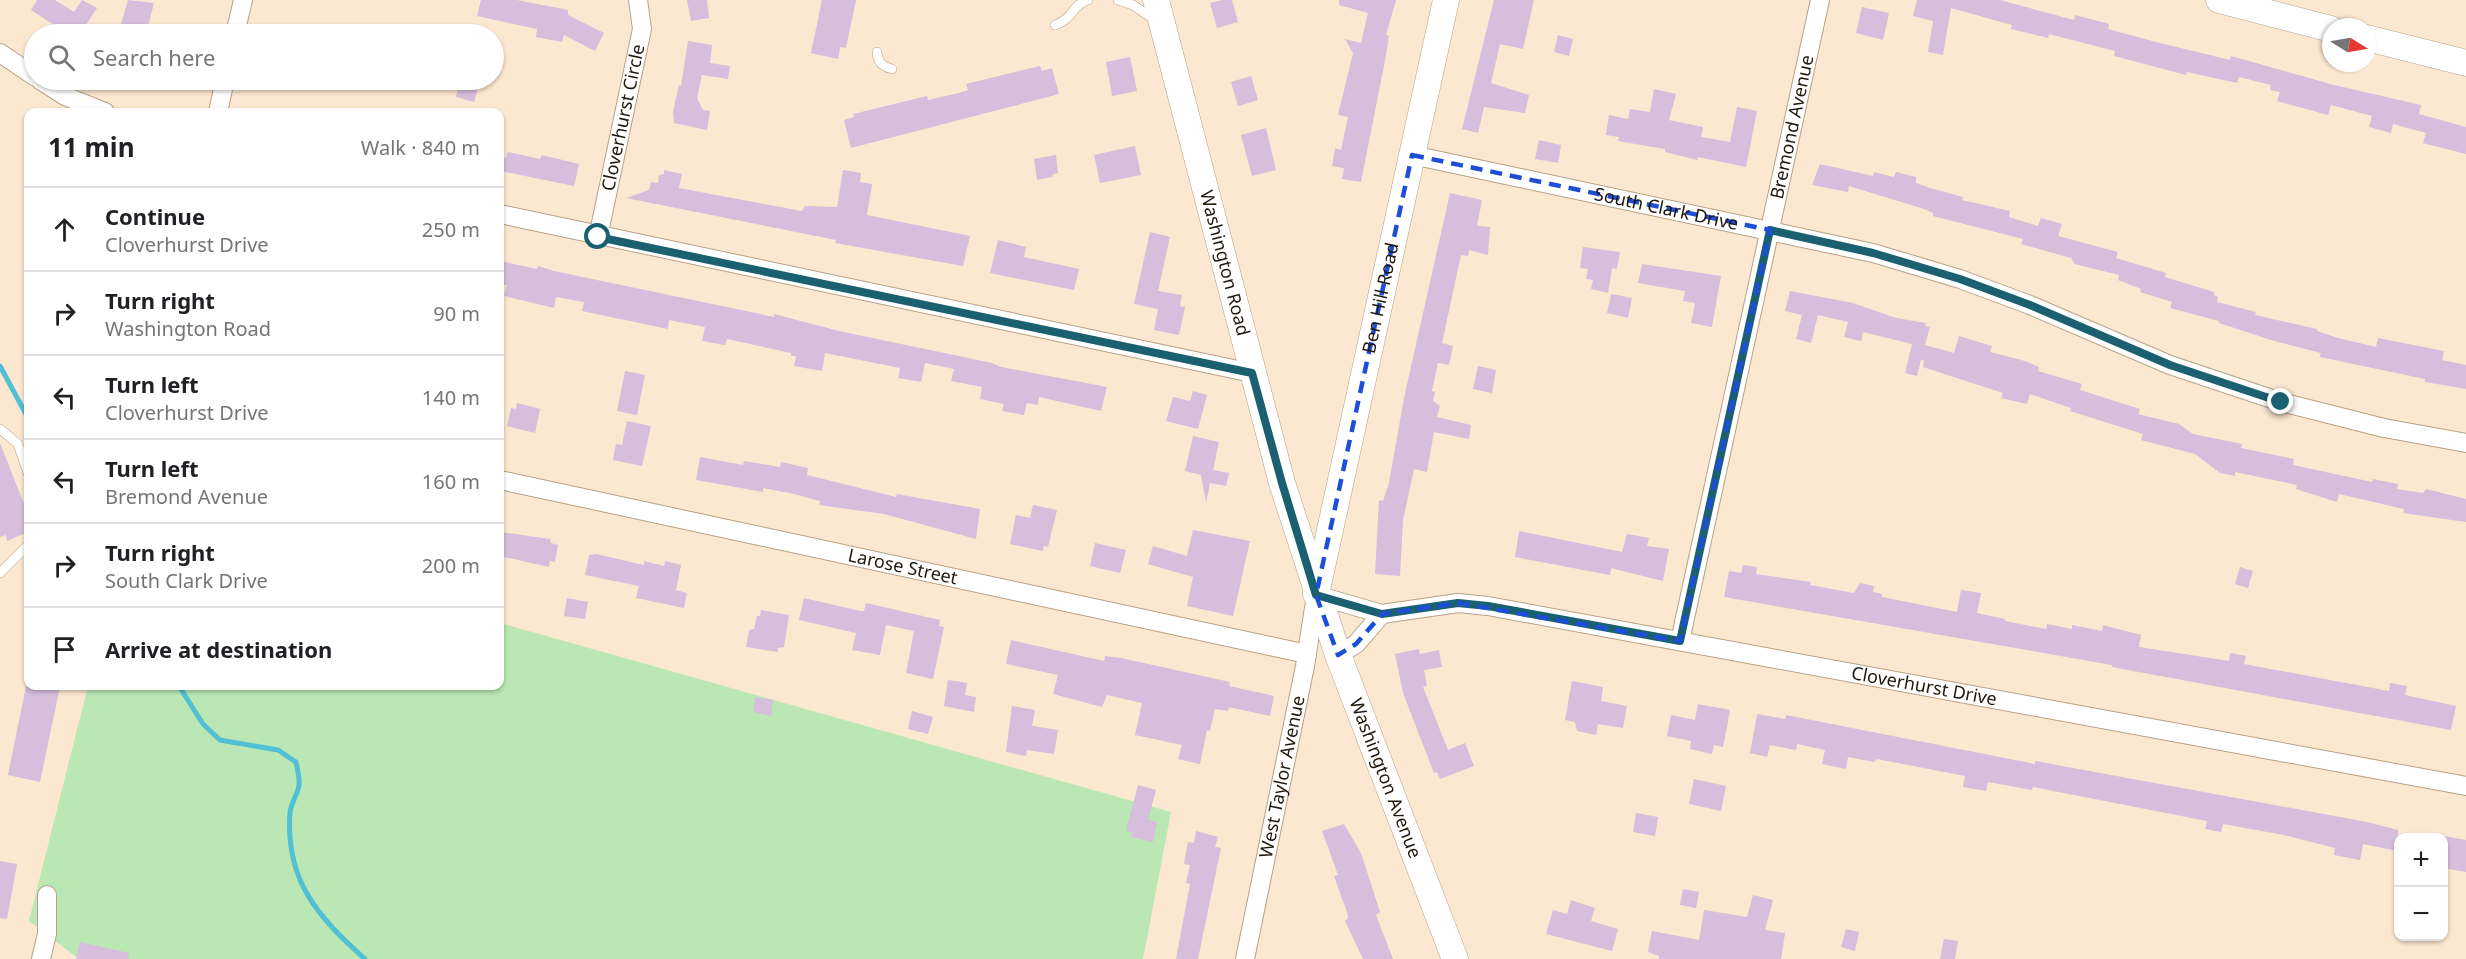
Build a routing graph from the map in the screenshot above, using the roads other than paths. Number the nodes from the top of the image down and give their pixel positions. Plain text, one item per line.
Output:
1 (243, 0) edge
2 (638, 0) edge
3 (1118, 0) edge
4 (1156, 0) edge
5 (1446, 0) edge
6 (1820, 0) edge
7 (2219, 0) edge
8 (1083, 1) edge
9 (237, 24) edge
10 (1055, 25) dead end
11 (2322, 27) edge
12 (2376, 40) edge
13 (1167, 41) junction
14 (877, 52) dead end
15 (0, 53) edge
16 (2466, 63) edge
17 (24, 69) edge
18 (892, 69) dead end
19 (56, 90) edge
20 (223, 90) edge
21 (95, 108) edge
22 (219, 108) edge
23 (1412, 155) junction
24 (504, 215) edge
25 (1770, 230) junction
26 (598, 237) junction
27 (1252, 373) junction
28 (0, 429) edge
29 (2466, 443) edge
30 (24, 461) edge
31 (504, 481) edge
32 (24, 549) edge
33 (0, 573) edge
34 (1316, 595) junction
35 (1382, 614) junction
36 (1680, 641) junction
37 (1307, 654) junction
38 (1338, 655) junction
39 (2466, 786) edge
40 (47, 895) dead end
41 (1459, 957) edge
42 (41, 959) edge
43 (1245, 959) edge

1 - 9 street
2 - 26 street, Cloverhurst Circle
3 - 13 lane
4 - 13 street, Washington Road
5 - 23 street, Ben Hill Road
6 - 25 street, Bremond Avenue
7 - 11 street
8 - 10 lane
12 - 16 street
13 - 27 street, Washington Road
14 - 18 lane
15 - 17 street
19 - 21 street
20 - 22 street
23 - 25 street, South Clark Drive
23 - 34 street, Ben Hill Road
24 - 26 street
25 - 29 street, South Clark Drive
25 - 36 street, Bremond Avenue
26 - 27 street
27 - 34 street, Washington Road
28 - 30 lane
31 - 37 street, Larose Street
32 - 33 lane
34 - 35 street, Cloverhurst Drive
34 - 37 street, West Taylor Avenue
34 - 38 street, Washington Avenue
35 - 36 street, Cloverhurst Drive
35 - 38 street
36 - 39 street, Cloverhurst Drive
37 - 43 street, West Taylor Avenue
38 - 41 street, Washington Avenue
40 - 42 street

